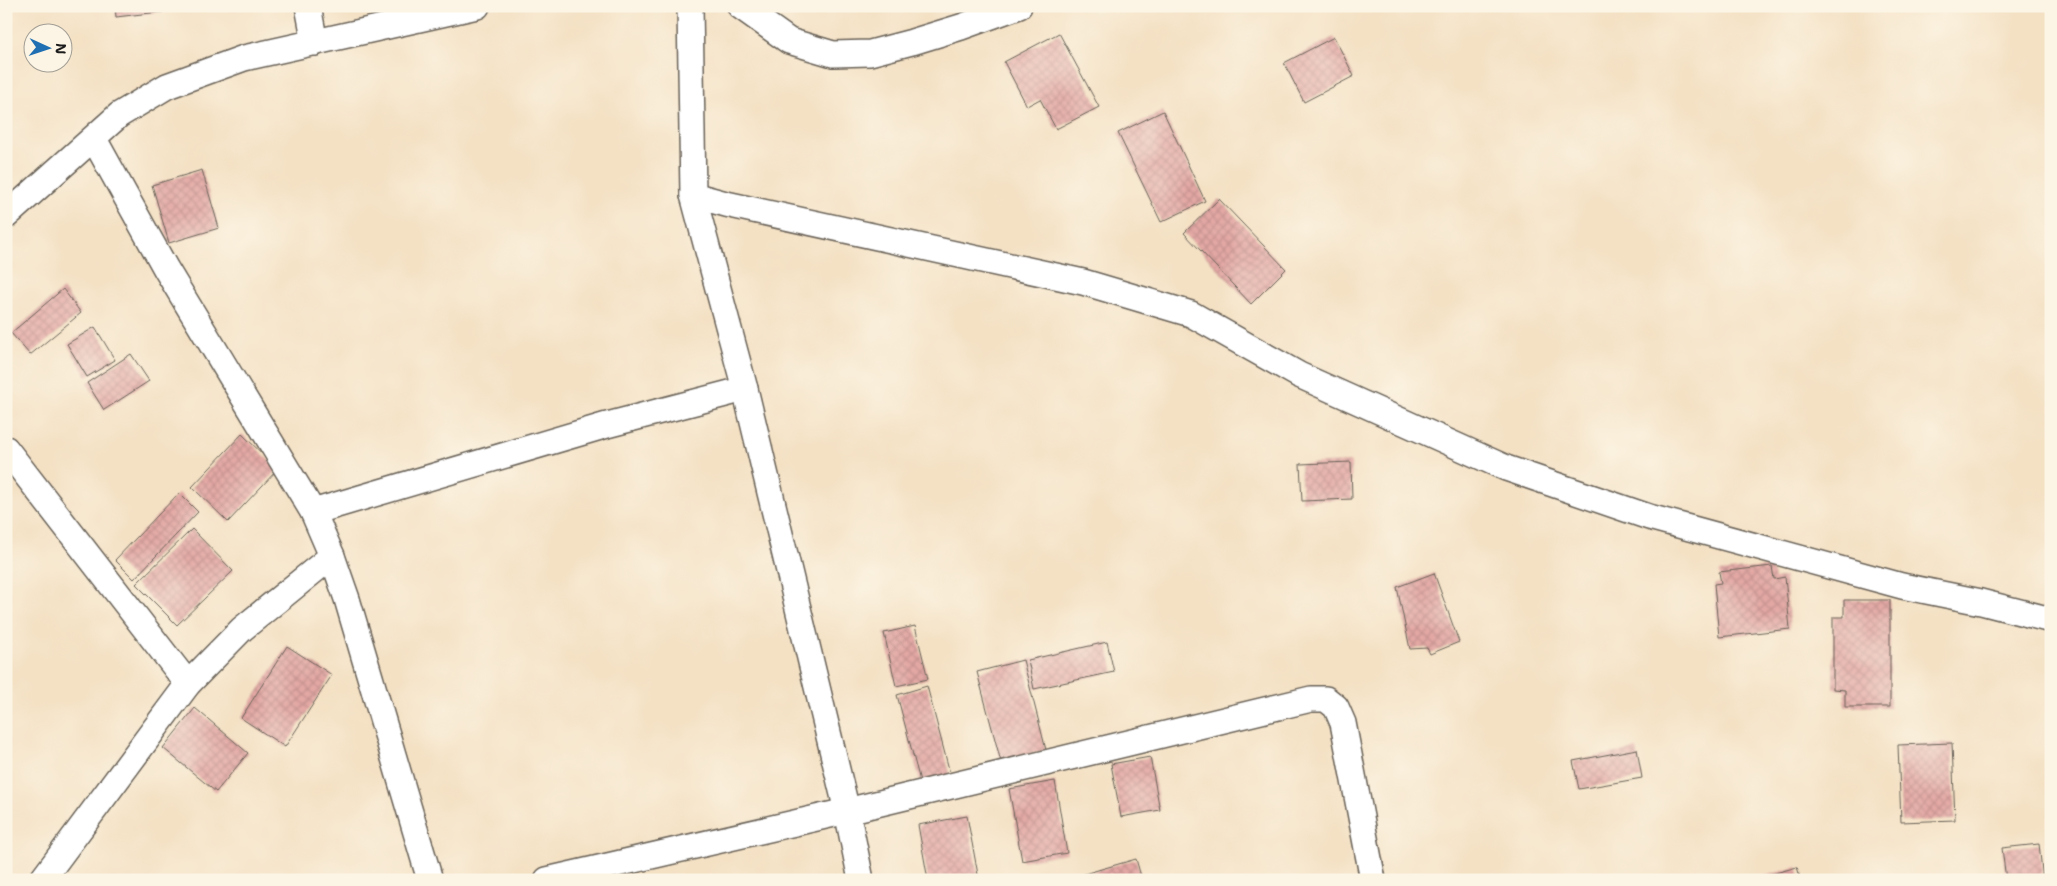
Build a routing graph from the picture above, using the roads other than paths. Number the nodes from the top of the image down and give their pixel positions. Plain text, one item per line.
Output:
1 (308, 6) edge
2 (477, 6) edge
3 (690, 6) edge
4 (740, 6) edge
5 (1019, 6) edge
6 (315, 44) junction
7 (94, 139) junction
8 (693, 195) junction
9 (6, 216) edge
10 (745, 389) junction
11 (6, 449) edge
12 (313, 512) junction
13 (332, 556) junction
14 (2051, 620) edge
15 (188, 684) junction
16 (847, 811) junction
17 (42, 880) edge
18 (430, 880) edge
19 (547, 880) edge
20 (861, 880) edge
21 (1373, 880) edge

1 - 6 street
2 - 6 street
3 - 8 street
4 - 5 street
6 - 7 street
7 - 9 street
7 - 12 street
8 - 10 street
8 - 14 street
10 - 12 street
10 - 16 street
11 - 15 street
12 - 13 street
13 - 15 street
13 - 18 street
15 - 17 street
16 - 19 street
16 - 20 street
16 - 21 street

